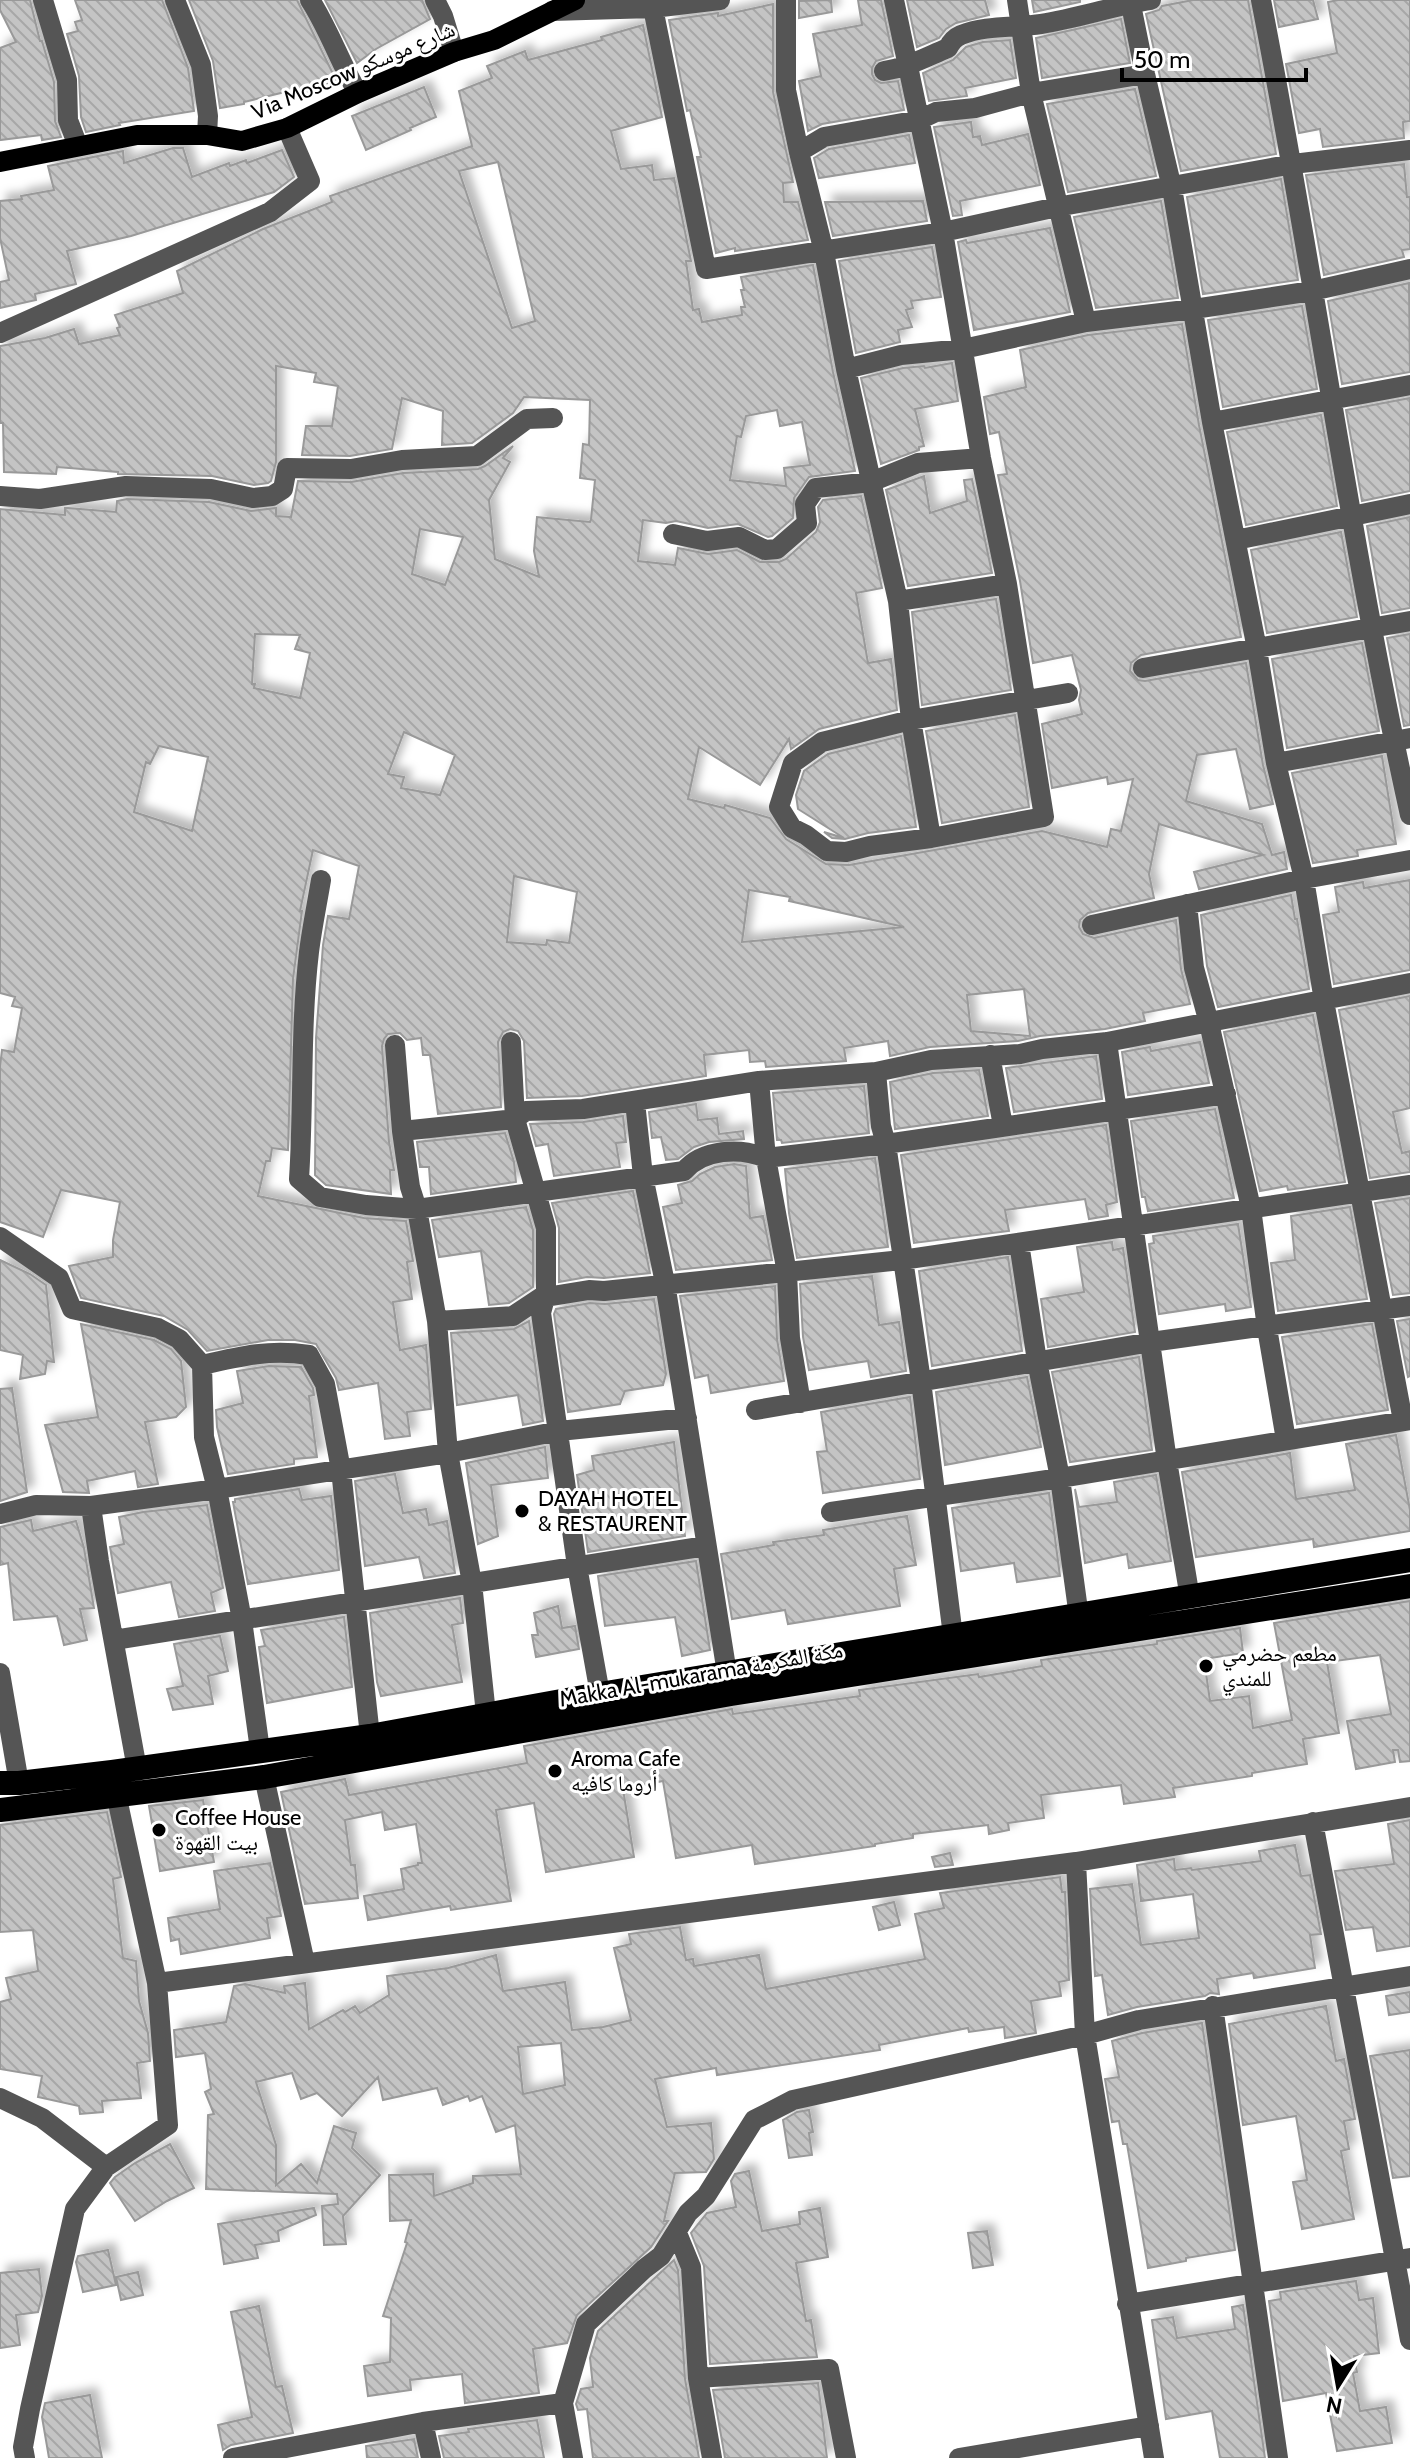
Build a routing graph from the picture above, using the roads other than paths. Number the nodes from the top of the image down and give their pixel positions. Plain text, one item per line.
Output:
1 (43, 0) edge
2 (175, 0) edge
3 (310, 0) edge
4 (435, 0) edge
5 (720, 0) edge
6 (786, 0) edge
7 (894, 0) edge
8 (1017, 0) edge
9 (1261, 0) edge
10 (1137, 1) edge
11 (562, 4) edge
12 (653, 8) junction
13 (1022, 25) junction
14 (454, 52) junction
15 (908, 67) junction
16 (884, 71) dead end
17 (1145, 74) junction
18 (358, 93) junction
19 (1031, 93) junction
20 (919, 120) junction
21 (287, 128) junction
22 (207, 135) junction
23 (78, 146) junction
24 (1410, 150) edge
25 (799, 152) junction
26 (0, 162) edge
27 (1293, 164) junction
28 (1172, 188) junction
29 (1057, 207) junction
30 (943, 232) junction
31 (824, 252) junction
32 (1410, 269) edge
33 (1312, 291) junction
34 (1194, 309) junction
35 (1086, 322) junction
36 (0, 333) edge
37 (963, 349) junction
38 (846, 369) junction
39 (1410, 385) edge
40 (1331, 401) junction
41 (553, 418) dead end
42 (1212, 422) junction
43 (981, 458) junction
44 (871, 482) junction
45 (0, 496) edge
46 (1410, 504) edge
47 (1352, 515) junction
48 (673, 534) dead end
49 (1236, 540) junction
50 (1007, 584) junction
51 (898, 601) junction
52 (1410, 621) edge
53 (1373, 628) junction
54 (1257, 649) junction
55 (1143, 668) dead end
56 (1068, 693) dead end
57 (1025, 701) junction
58 (911, 720) junction
59 (1402, 740) edge
60 (1276, 763) junction
61 (1410, 815) edge
62 (931, 838) junction
63 (1410, 860) edge
64 (1304, 879) junction
65 (321, 880) dead end
66 (1187, 904) junction
67 (1092, 925) dead end
68 (1410, 983) edge
69 (1324, 1001) junction
70 (1209, 1023) junction
71 (511, 1042) dead end
72 (1107, 1042) junction
73 (395, 1045) dead end
74 (990, 1055) junction
75 (876, 1072) junction
76 (759, 1081) junction
77 (1226, 1094) junction
78 (635, 1102) junction
79 (1116, 1110) junction
80 (515, 1119) junction
81 (1003, 1126) junction
82 (402, 1131) junction
83 (886, 1144) junction
84 (766, 1158) junction
85 (643, 1176) junction
86 (1410, 1185) edge
87 (1361, 1191) junction
88 (535, 1192) junction
89 (1251, 1208) junction
90 (417, 1209) junction
91 (1133, 1226) junction
92 (0, 1237) edge
93 (1019, 1243) junction
94 (902, 1260) junction
95 (787, 1273) junction
96 (665, 1283) junction
97 (546, 1294) junction
98 (1410, 1306) edge
99 (1381, 1311) junction
100 (437, 1321) junction
101 (1267, 1328) junction
102 (1151, 1342) junction
103 (1037, 1361) junction
104 (202, 1365) junction
105 (921, 1381) junction
106 (801, 1403) junction
107 (756, 1410) dead end
108 (687, 1418) junction
109 (1406, 1420) edge
110 (559, 1431) junction
111 (1286, 1440) junction
112 (448, 1453) junction
113 (1167, 1461) junction
114 (341, 1470) junction
115 (1060, 1478) junction
116 (217, 1489) junction
117 (935, 1496) junction
118 (91, 1506) junction
119 (831, 1512) dead end
120 (0, 1514) edge
121 (706, 1546) junction
122 (1410, 1560) edge
123 (577, 1566) junction
124 (472, 1583) junction
125 (1410, 1586) edge
126 (1292, 1592) junction
127 (1190, 1598) junction
128 (356, 1601) junction
129 (1079, 1617) junction
130 (242, 1620) junction
131 (953, 1636) junction
132 (114, 1640) junction
133 (0, 1673) edge
134 (728, 1684) junction
135 (600, 1694) junction
136 (486, 1714) junction
137 (370, 1736) junction
138 (260, 1750) junction
139 (137, 1769) junction
140 (112, 1772) junction
141 (264, 1777) junction
142 (10, 1783) edge
143 (116, 1797) junction
144 (1410, 1807) edge
145 (0, 1810) edge
146 (1313, 1822) junction
147 (1076, 1862) junction
148 (305, 1963) junction
149 (1410, 1976) edge
150 (157, 1983) junction
151 (1343, 1985) junction
152 (1213, 2006) junction
153 (1085, 2035) junction
154 (0, 2098) edge
155 (106, 2167) junction
156 (677, 2233) junction
157 (1403, 2258) edge
158 (1254, 2283) junction
159 (1127, 2304) junction
160 (1410, 2340) edge
161 (698, 2378) junction
162 (563, 2403) junction
163 (423, 2422) junction
164 (1149, 2426) junction
165 (291, 2452) edge
166 (25, 2458) edge
167 (233, 2458) edge
168 (431, 2458) edge
169 (573, 2458) edge
170 (712, 2458) edge
171 (846, 2458) edge
172 (959, 2458) edge
173 (1154, 2458) edge
174 (1278, 2458) edge

1 - 23 street
2 - 22 street
3 - 18 street
4 - 14 street
5 - 12 street
6 - 25 street
7 - 15 street
8 - 13 street
9 - 27 street
10 - 13 street
10 - 17 street
11 - 12 street
11 - 14 main road, Via Moscow شارع موسكو
12 - 31 street
13 - 15 street
13 - 19 street
14 - 18 main road, Via Moscow شارع موسكو
15 - 16 street
15 - 20 street
17 - 19 street
17 - 28 street
18 - 21 main road, Via Moscow شارع موسكو
19 - 20 street
19 - 29 street
20 - 25 street
20 - 30 street
21 - 22 main road, Via Moscow شارع موسكو
21 - 36 street
22 - 23 main road, Via Moscow شارع موسكو
23 - 26 main road, Via Moscow شارع موسكو
24 - 27 street
25 - 31 street
27 - 28 street
27 - 33 street
28 - 29 street
28 - 34 street
29 - 30 street
29 - 35 street
30 - 31 street
30 - 37 street
31 - 38 street
32 - 33 street
33 - 34 street
33 - 40 street
34 - 35 street
34 - 42 street
35 - 37 street
37 - 38 street
37 - 43 street
38 - 44 street
39 - 40 street
40 - 42 street
40 - 47 street
41 - 45 street
42 - 49 street
43 - 44 street
43 - 50 street
44 - 48 street
44 - 51 street
46 - 47 street
47 - 49 street
47 - 53 street
49 - 54 street
50 - 51 street
50 - 57 street
51 - 58 street
52 - 53 street
53 - 54 street
53 - 59 street
54 - 55 street
54 - 60 street
56 - 57 street
57 - 58 street
57 - 62 street
58 - 62 street
58 - 62 street
59 - 60 street
59 - 61 street
60 - 64 street
63 - 64 street
64 - 66 street
64 - 69 street
65 - 90 street
66 - 67 street
66 - 70 street
68 - 69 street
69 - 70 street
69 - 87 street
70 - 72 street
70 - 77 street
71 - 80 street
72 - 74 street
72 - 79 street
73 - 82 street
74 - 75 street
74 - 81 street
75 - 76 street
75 - 83 street
76 - 78 street
76 - 84 street
77 - 79 street
77 - 89 street
78 - 80 street
78 - 85 street
79 - 81 street
79 - 91 street
80 - 82 street
80 - 88 street
81 - 83 street
82 - 90 street
83 - 84 street
83 - 94 street
84 - 85 street
84 - 95 street
85 - 88 street
85 - 96 street
86 - 87 street
87 - 89 street
87 - 99 street
88 - 90 street
88 - 97 street
89 - 91 street
89 - 101 street
90 - 100 street
91 - 93 street
91 - 102 street
92 - 104 street
93 - 94 street
93 - 103 street
94 - 95 street
94 - 105 street
95 - 96 street
95 - 106 street
96 - 97 street
96 - 108 street
97 - 100 street
97 - 110 street
98 - 99 street
99 - 101 street
99 - 109 street
100 - 112 street
101 - 102 street
101 - 111 street
102 - 103 street
102 - 113 street
103 - 105 street
103 - 115 street
104 - 114 street
104 - 116 street
105 - 106 street
105 - 117 street
106 - 107 street
108 - 110 street
108 - 121 street
109 - 111 street
110 - 112 street
110 - 123 street
111 - 113 street
112 - 114 street
112 - 124 street
113 - 115 street
113 - 127 street
114 - 116 street
114 - 128 street
115 - 117 street
115 - 129 street
116 - 118 street
116 - 130 street
117 - 119 street
117 - 131 street
118 - 120 street
118 - 132 street
121 - 123 street
121 - 134 street
122 - 126 highway, Makka Al-mukarama مكة المكرمة
123 - 124 street
123 - 135 street
124 - 128 street
124 - 136 street
125 - 126 highway, Makka Al-mukarama مكة المكرمة
126 - 127 highway, Makka Al-mukarama مكة المكرمة
126 - 134 highway, Makka Al-mukarama مكة المكرمة
127 - 129 highway, Makka Al-mukarama مكة المكرمة
128 - 130 street
128 - 137 street
129 - 131 highway, Makka Al-mukarama مكة المكرمة
130 - 132 street
130 - 138 street
131 - 134 highway, Makka Al-mukarama مكة المكرمة
132 - 139 street
133 - 142 street
134 - 135 highway, Makka Al-mukarama مكة المكرمة
134 - 141 highway, Makka Al-mukarama مكة المكرمة
135 - 136 highway, Makka Al-mukarama مكة المكرمة
136 - 137 highway, Makka Al-mukarama مكة المكرمة
137 - 138 highway, Makka Al-mukarama مكة المكرمة
138 - 139 highway, Makka Al-mukarama مكة المكرمة
139 - 140 highway, Makka Al-mukarama مكة المكرمة
140 - 142 highway, Makka Al-mukarama مكة المكرمة
140 - 143 street
141 - 143 highway, Makka Al-mukarama مكة المكرمة
141 - 148 street
143 - 145 highway, Makka Al-mukarama مكة المكرمة
143 - 150 street
144 - 146 street
146 - 147 street
146 - 151 street
147 - 148 street
147 - 153 street
148 - 150 street
149 - 151 street
150 - 155 street
151 - 152 street
151 - 157 street
152 - 153 street
152 - 158 street
153 - 156 street
153 - 159 street
154 - 155 street
155 - 166 street
156 - 161 street
156 - 162 street
157 - 158 street
157 - 160 street
158 - 159 street
158 - 174 street
159 - 164 street
161 - 170 street
161 - 171 street
162 - 163 street
162 - 169 street
163 - 165 street
163 - 168 street
164 - 172 street
164 - 173 street
165 - 167 street

